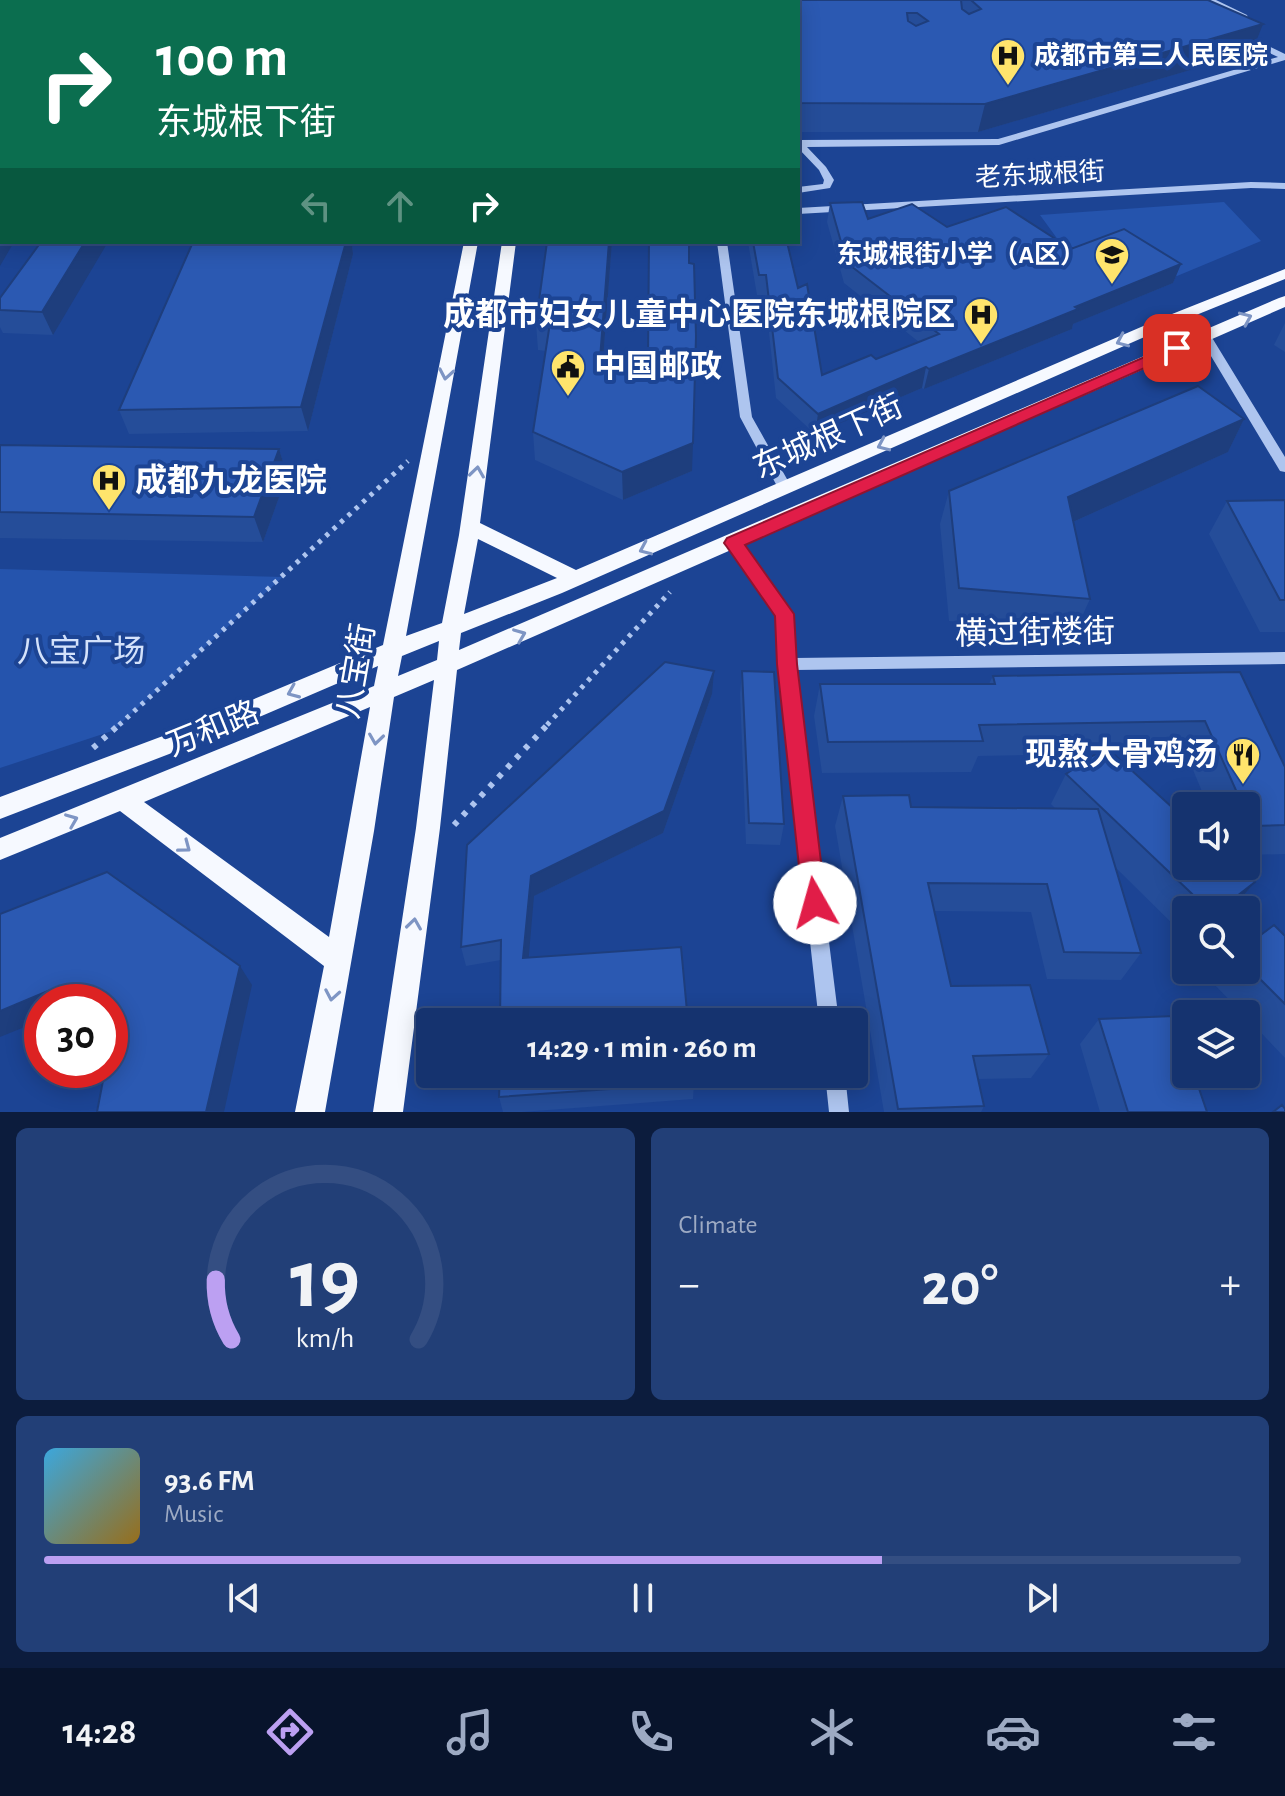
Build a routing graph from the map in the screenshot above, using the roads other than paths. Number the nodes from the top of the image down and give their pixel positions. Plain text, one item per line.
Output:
1 (1209, 0) edge
2 (1193, 4) edge
3 (1285, 57) edge
4 (800, 143) edge
5 (800, 145) edge
6 (1285, 186) edge
7 (800, 190) edge
8 (800, 211) edge
9 (471, 244) edge
10 (509, 244) edge
11 (722, 244) edge
12 (1280, 274) edge
13 (1285, 301) edge
14 (1205, 336) junction
15 (1285, 468) edge
16 (785, 488) junction
17 (470, 526) junction
18 (733, 543) junction
19 (576, 579) junction
20 (451, 629) junction
21 (391, 651) junction
22 (1285, 658) edge
23 (448, 664) junction
24 (787, 664) junction
25 (383, 694) junction
26 (123, 800) junction
27 (0, 808) edge
28 (0, 849) edge
29 (338, 960) junction
30 (827, 1008) edge
31 (836, 1088) edge
32 (310, 1112) edge
33 (388, 1112) edge
34 (839, 1112) edge

1 - 2 street
1 - 3 street
3 - 4 street
5 - 7 street
6 - 8 street, 老东城根街
9 -> 21 main road, 八宝街
17 -> 10 main road
11 - 16 street
12 -> 16 main road, 东城根下街
14 -> 13 main road, 东城根下街
14 - 15 street
14 - 18 main road, 东城根下街
16 -> 19 main road, 东城根下街
17 - 19 main road
17 - 20 main road
23 -> 18 main road, 东城根下街
18 - 24 street
19 - 20 main road, 东城根下街
20 - 21 main road, 东城根下街
20 - 23 main road
21 - 25 main road, 八宝街
21 -> 27 main road, 万和路
22 - 24 street, 横过街楼街
23 - 25 main road, 万和路
33 -> 23 main road
24 - 30 street
25 - 26 main road, 万和路
25 -> 29 main road, 八宝街
28 -> 26 main road, 万和路
26 -> 29 main road
29 -> 32 main road, 八宝街
31 - 34 street

